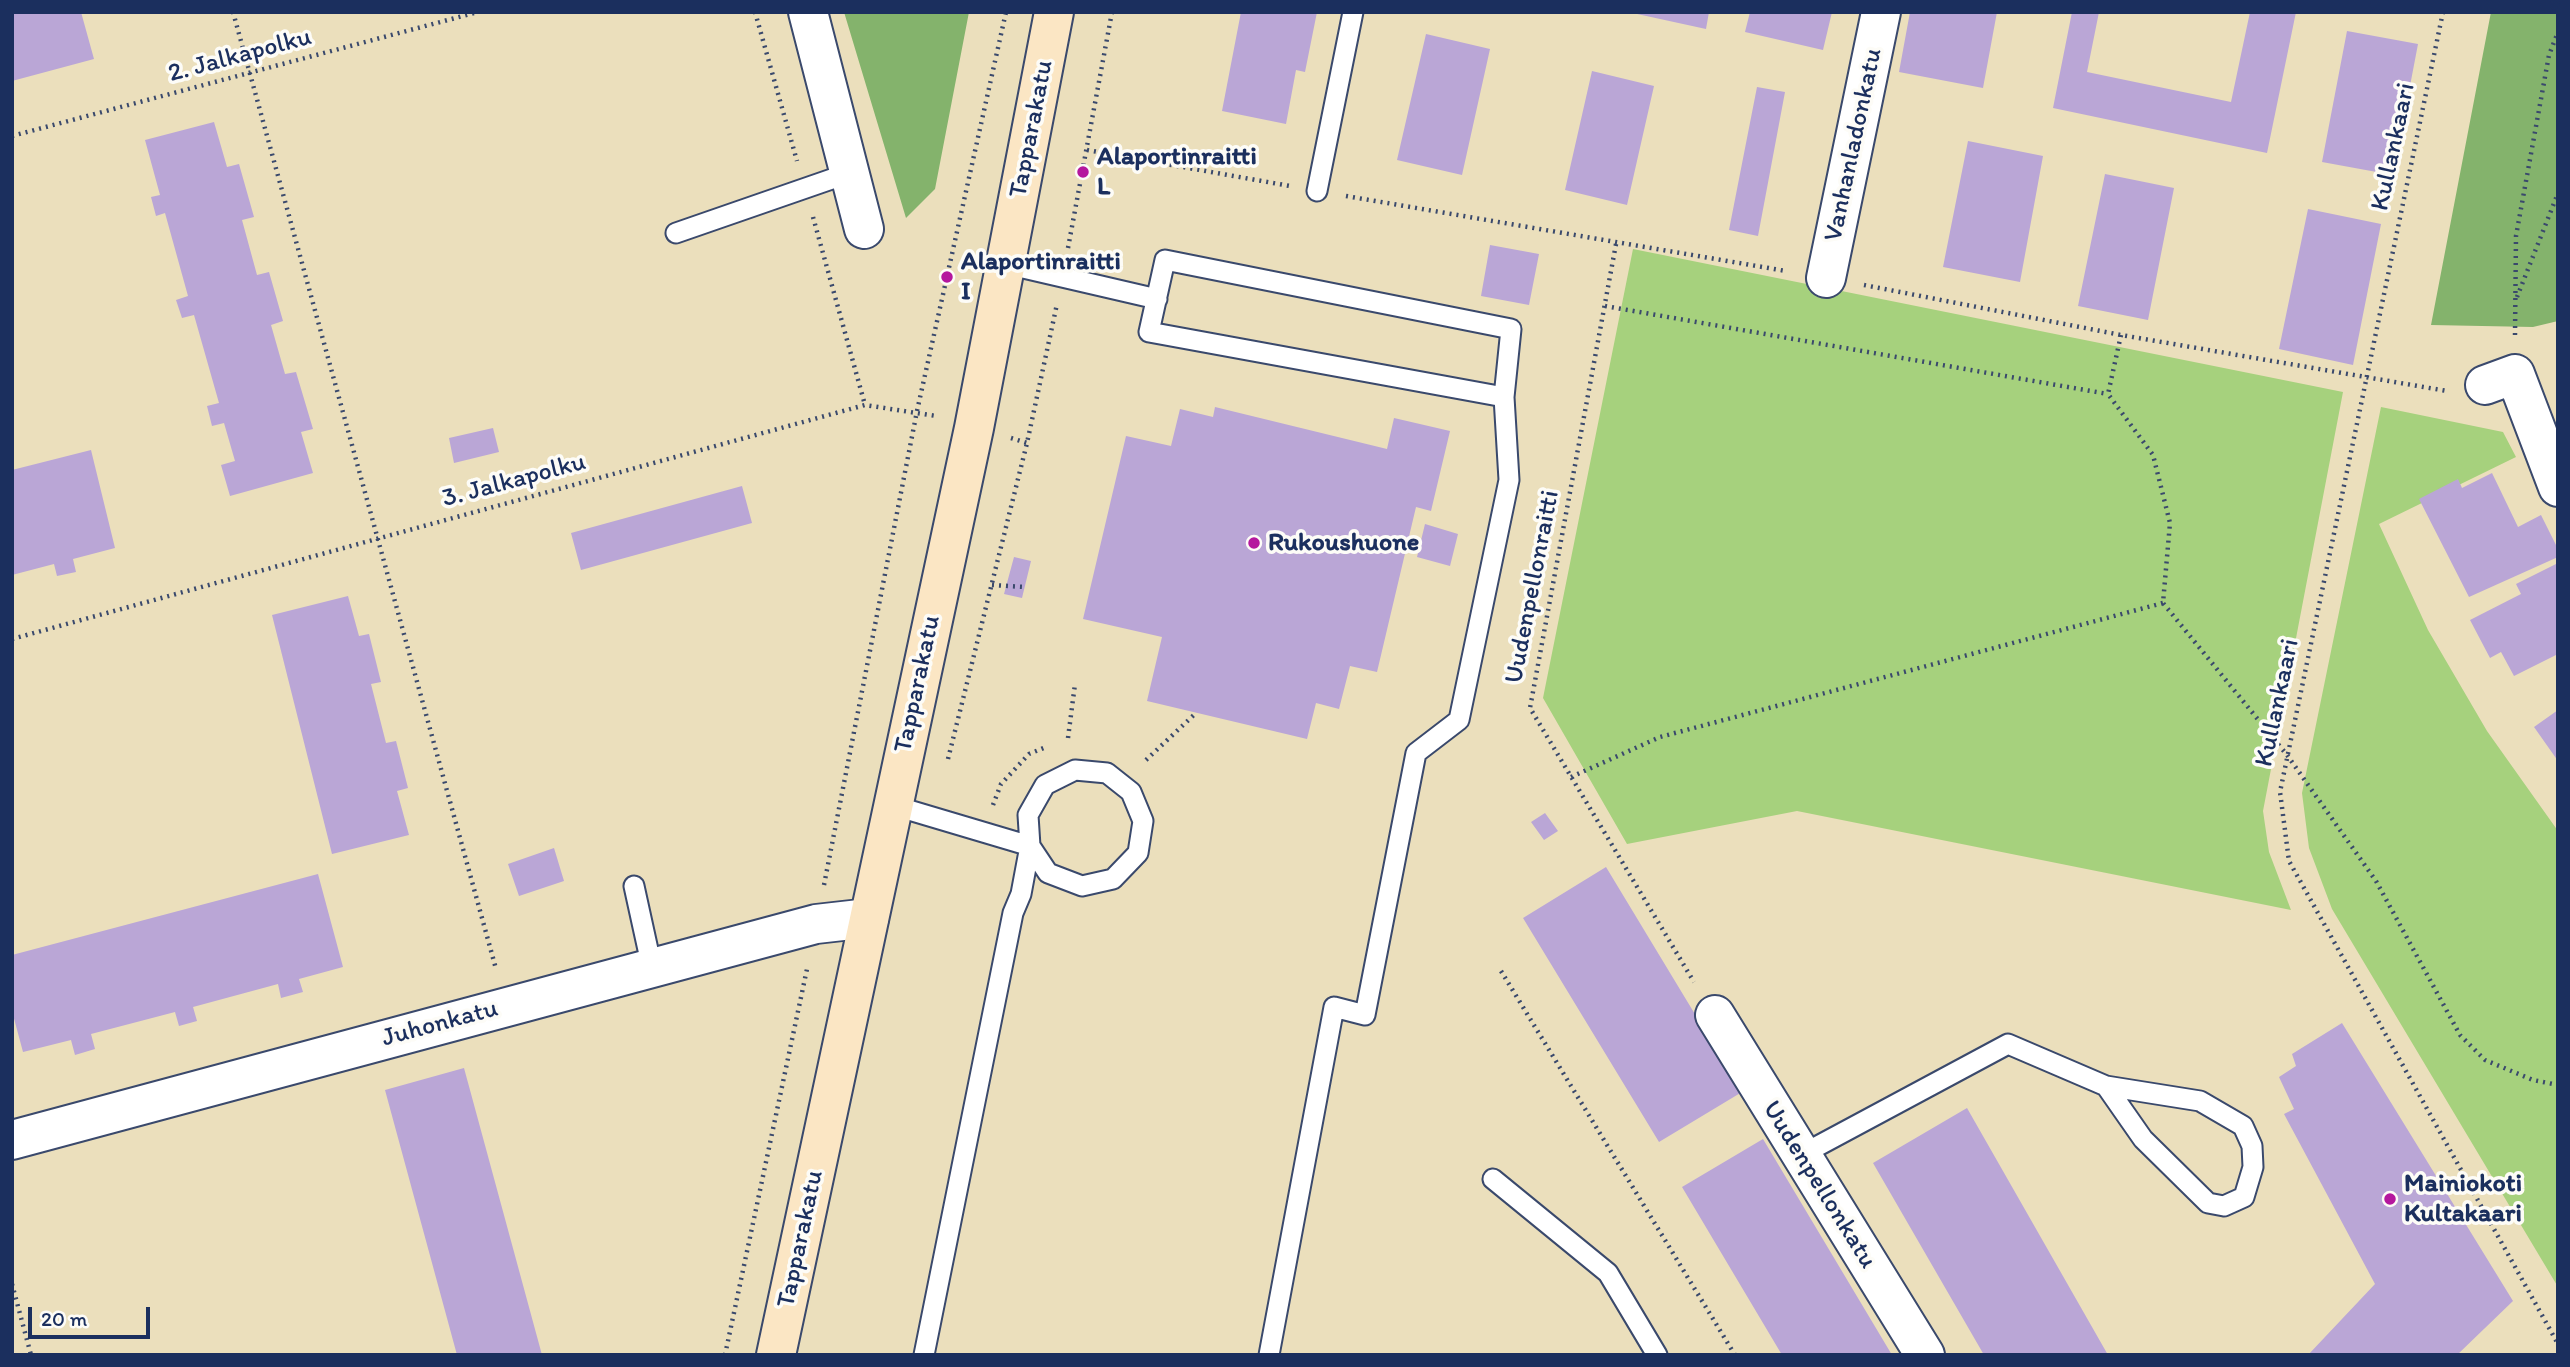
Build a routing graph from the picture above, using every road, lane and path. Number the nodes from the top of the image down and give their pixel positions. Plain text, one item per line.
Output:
1 (233, 12) edge
2 (478, 12) edge
3 (808, 12) edge
4 (1006, 12) edge
5 (1054, 12) edge
6 (1112, 12) edge
7 (1353, 12) edge
8 (1881, 12) edge
9 (2443, 12) edge
10 (2558, 32) edge
11 (250, 73) junction
12 (12, 136) edge
13 (852, 172) junction
14 (1317, 191) dead end
15 (2558, 193) edge
16 (864, 229) dead end
17 (676, 233) dead end
18 (1616, 244) dead end
19 (1006, 264) junction
20 (1062, 278) junction
21 (1826, 278) dead end
22 (1157, 299) junction
23 (2515, 301) junction
24 (1605, 306) junction
25 (2121, 335) dead end
26 (2500, 379) joint
27 (2108, 394) junction
28 (1504, 397) junction
29 (918, 411) junction
30 (974, 428) junction
31 (1027, 443) junction
32 (2558, 487) edge
33 (376, 539) junction
34 (992, 584) junction
35 (1025, 587) dead end
36 (2163, 603) junction
37 (12, 639) edge
38 (1075, 684) dead end
39 (1196, 713) dead end
40 (1068, 738) junction
41 (1078, 738) dead end
42 (1058, 742) dead end
43 (1048, 746) dead end
44 (1138, 755) dead end
45 (2287, 755) junction
46 (1146, 760) junction
47 (1152, 769) dead end
48 (1570, 777) junction
49 (892, 805) junction
50 (989, 814) dead end
51 (933, 817) junction
52 (1030, 846) junction
53 (634, 886) dead end
54 (869, 918) junction
55 (816, 925) junction
56 (652, 968) junction
57 (1501, 971) dead end
58 (506, 1006) junction
59 (1715, 1015) joint
60 (2558, 1085) edge
61 (2106, 1086) junction
62 (12, 1140) edge
63 (1801, 1155) junction
64 (1493, 1179) dead end
65 (12, 1284) edge
66 (2558, 1343) edge
67 (31, 1355) edge
68 (725, 1355) edge
69 (776, 1355) edge
70 (924, 1355) edge
71 (1269, 1355) edge
72 (1657, 1355) edge
73 (1735, 1355) edge
74 (1924, 1355) edge

1 - 11 path
2 - 11 path, 2. Jalkapolku
3 - 13 street
4 - 29 path
5 - 19 main road, Tapparakatu
6 - 20 path
7 - 14 lane
8 - 21 street, Vanhanladonkatu
9 - 45 path, Kullankaari
10 - 23 path
11 - 12 path, 2. Jalkapolku
11 - 33 path
13 - 16 street
13 - 17 lane
15 - 23 path
18 - 24 path, Uudenpellonraitti
19 - 20 lane
19 - 30 main road, Tapparakatu
20 - 22 lane
20 - 31 path
22 - 28 lane
22 - 28 lane
23 - 26 path
24 - 27 path
24 - 48 path, Uudenpellonraitti
25 - 27 path
26 - 32 street
27 - 36 path
28 - 71 lane
29 - 30 path, 3. Jalkapolku
29 - 33 path, 3. Jalkapolku
29 - 55 path
30 - 31 path, 3. Jalkapolku
30 - 49 main road, Tapparakatu
31 - 34 path
33 - 37 path, 3. Jalkapolku
33 - 58 path
34 - 35 path
34 - 51 path
36 - 45 path
36 - 48 path
38 - 40 path
39 - 46 path
40 - 41 path
40 - 42 path
43 - 50 path
44 - 46 path
45 - 60 path
45 - 66 path, Kullankaari
46 - 47 path
48 - 59 path, Uudenpellonraitti
49 - 51 lane
49 - 54 main road, Tapparakatu
51 - 52 lane
52 - 52 lane
52 - 70 lane
53 - 56 lane
54 - 55 street, Juhonkatu
54 - 69 main road, Tapparakatu
55 - 56 street, Juhonkatu
55 - 68 path
56 - 58 street, Juhonkatu
57 - 73 path
58 - 62 street, Juhonkatu
59 - 63 street, Uudenpellonkatu
61 - 61 lane
61 - 63 lane
63 - 74 street, Uudenpellonkatu
64 - 72 lane
65 - 67 path

